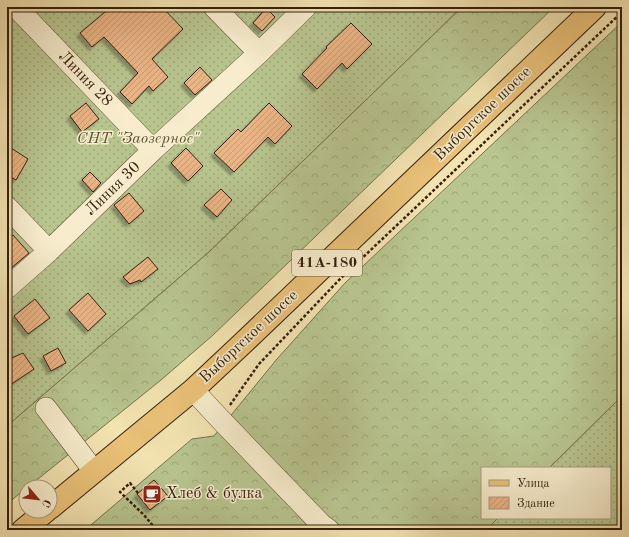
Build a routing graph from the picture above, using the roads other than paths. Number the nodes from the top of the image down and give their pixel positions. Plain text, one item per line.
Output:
1 (16, 7) edge
2 (214, 7) edge
3 (306, 7) edge
4 (595, 7) edge
5 (259, 53) junction
6 (153, 150) junction
7 (7, 207) edge
8 (49, 251) junction
9 (7, 288) edge
10 (193, 390) junction
11 (46, 408) dead end
12 (94, 472) junction
13 (58, 501) edge
14 (36, 519) edge
15 (23, 530) edge
16 (329, 530) edge

1 - 6 street, Линия 28
2 - 5 street
3 - 5 street, Линия 30
4 - 10 main road, Выборгское шоссе / 41А-180
5 - 6 street, Линия 30
6 - 8 street, Линия 30
7 - 8 street
8 - 9 street, Линия 30
10 - 12 main road, Выборгское шоссе / 41А-180
10 - 16 street
11 - 12 street
12 - 13 main road, Выборгское шоссе / 41А-180
14 - 15 main road

